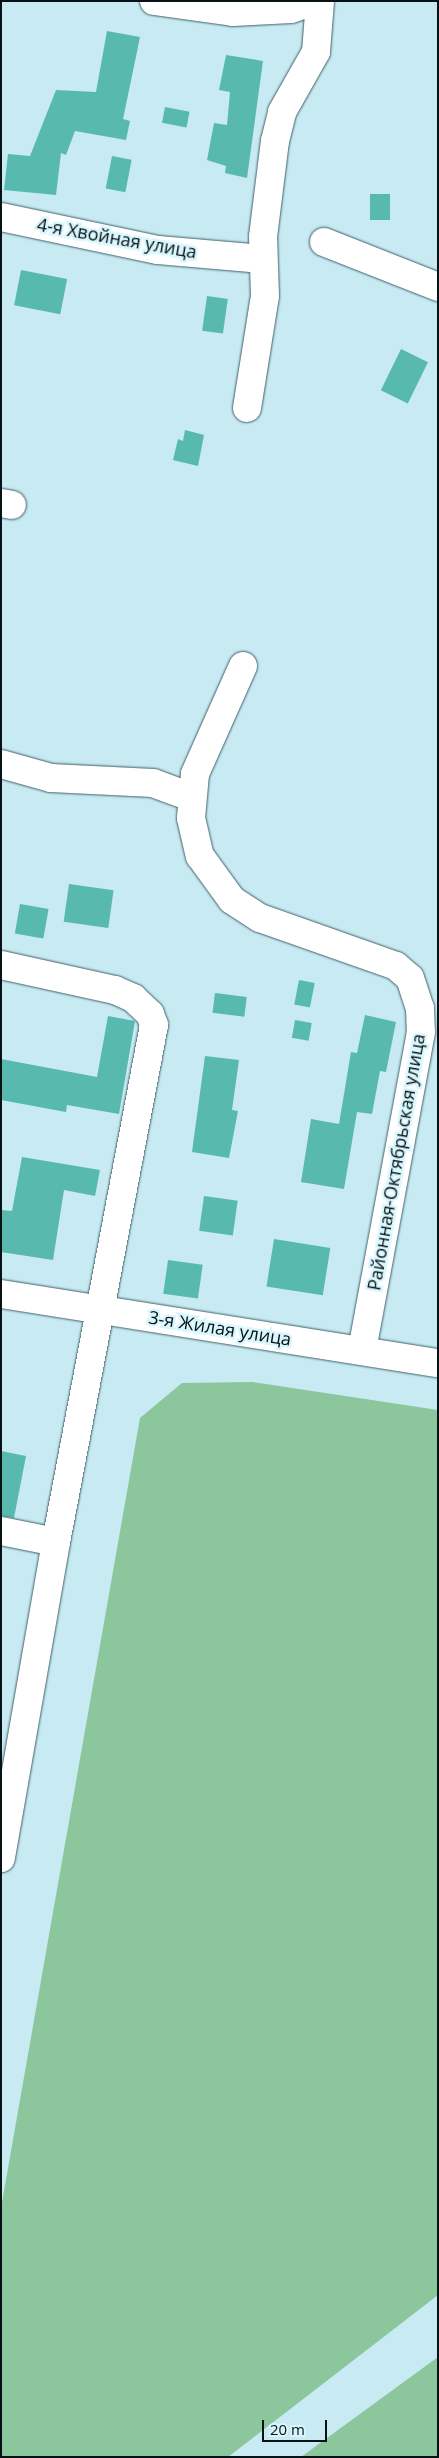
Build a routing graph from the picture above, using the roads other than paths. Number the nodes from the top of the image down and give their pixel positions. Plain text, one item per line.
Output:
1 (154, 1) edge
2 (314, 1) edge
3 (320, 1) edge
4 (1, 217) edge
5 (324, 242) dead end
6 (263, 258) junction
7 (438, 287) edge
8 (247, 408) dead end
9 (244, 666) dead end
10 (1, 764) edge
11 (191, 797) junction
12 (1, 965) edge
13 (1, 1294) edge
14 (99, 1309) junction
15 (362, 1349) junction
16 (438, 1362) edge
17 (1, 1531) edge
18 (56, 1542) junction
19 (9, 1776) edge
20 (1, 1858) edge

1 - 2 street
3 - 6 street
4 - 6 street, 4-я Хвойная улица
5 - 7 street
6 - 8 street
9 - 11 street, Районная-Октябрьская улица
10 - 11 street
11 - 15 street, Районная-Октябрьская улица
12 - 14 street
13 - 14 street, 3-я Жилая улица
14 - 15 street, 3-я Жилая улица
14 - 18 street
15 - 16 street, 3-я Жилая улица
17 - 18 street
18 - 19 street
19 - 20 street

